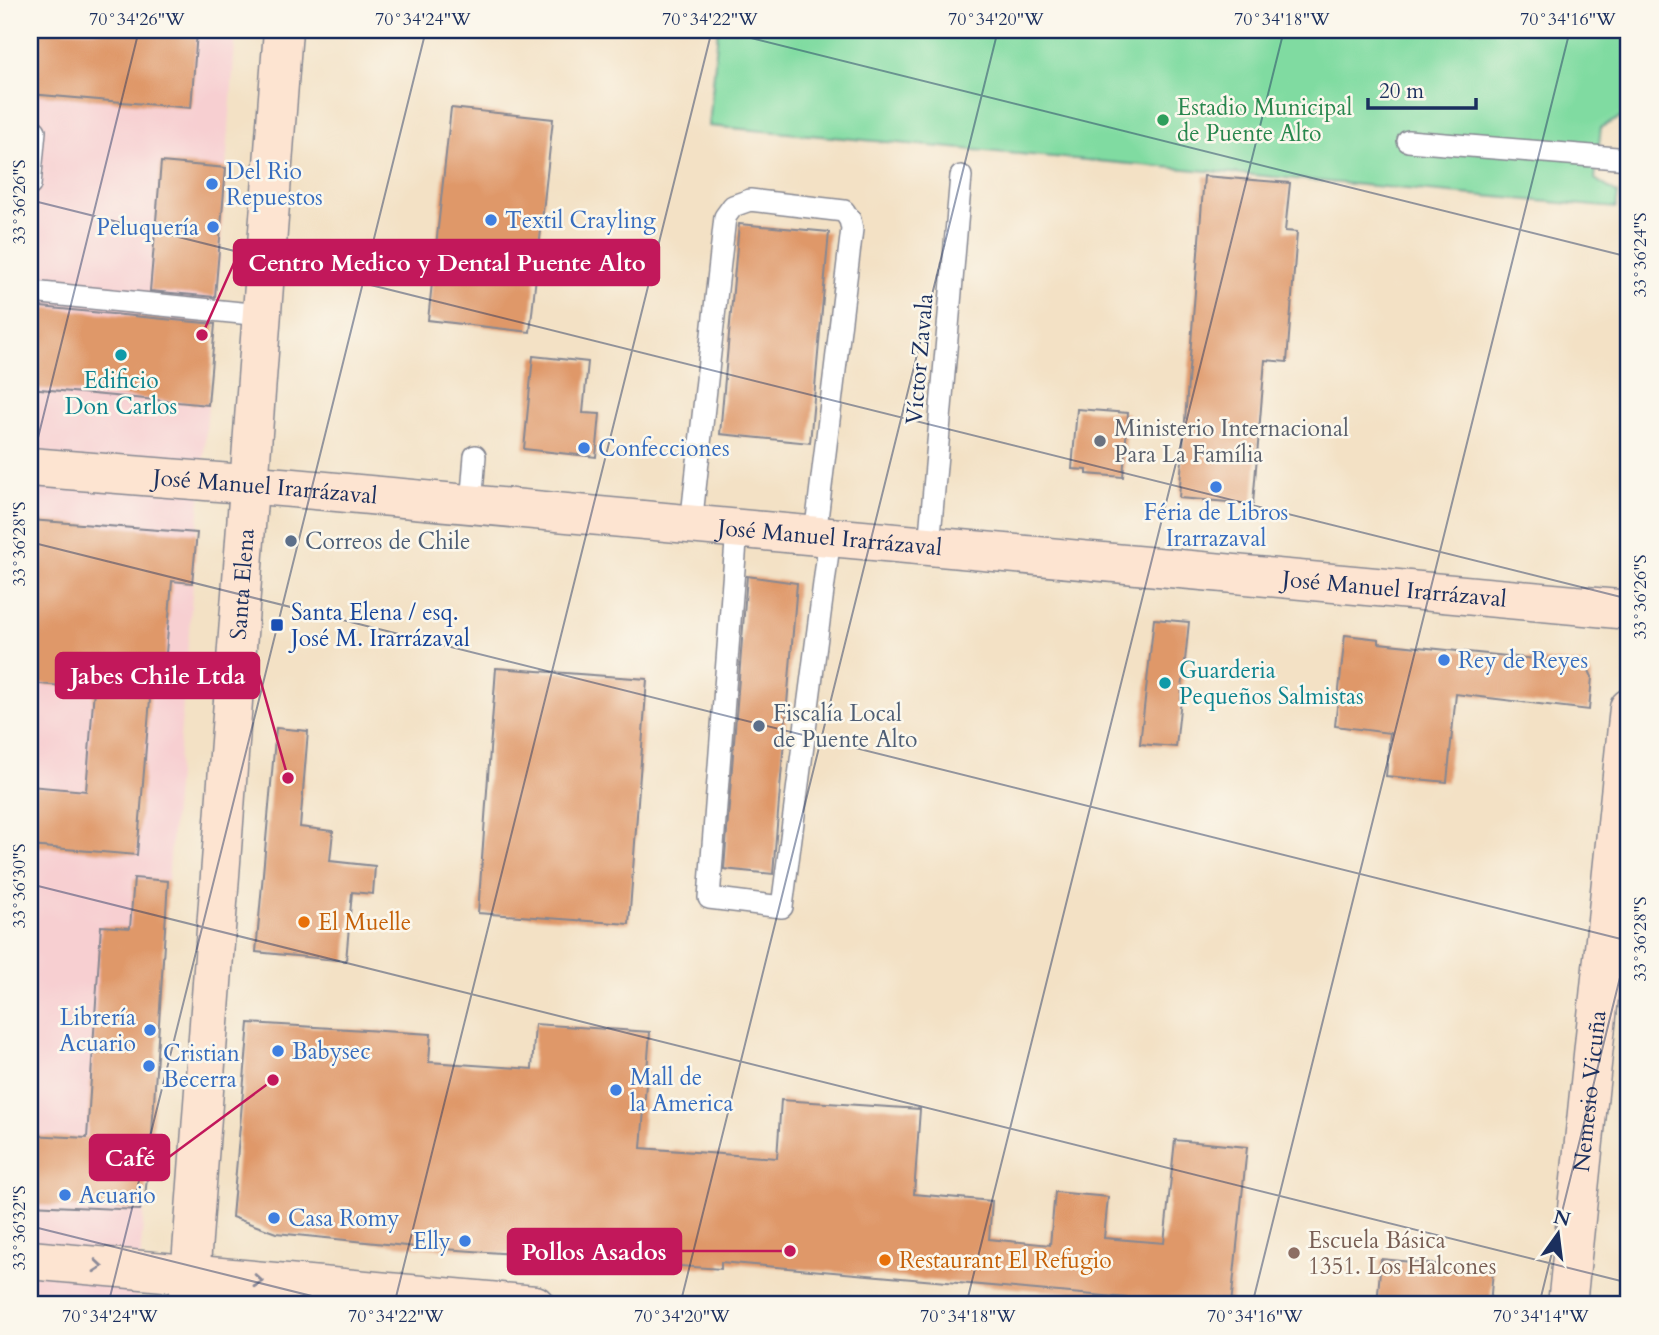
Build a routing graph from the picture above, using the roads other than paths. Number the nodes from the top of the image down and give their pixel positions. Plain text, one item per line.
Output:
1 (283, 30) edge
2 (35, 131) dead end
3 (1408, 141) dead end
4 (1629, 159) edge
5 (961, 176) dead end
6 (30, 185) edge
7 (30, 289) edge
8 (261, 315) junction
9 (475, 456) dead end
10 (30, 467) edge
11 (248, 484) junction
12 (471, 505) junction
13 (691, 525) junction
14 (737, 529) junction
15 (822, 537) junction
16 (929, 547) junction
17 (1629, 610) edge
18 (1629, 708) edge
19 (30, 1260) edge
20 (189, 1290) edge
21 (535, 1305) edge
22 (1567, 1305) edge

1 - 8 street, Santa Elena
2 - 6 lane
3 - 4 lane
5 - 16 lane, Víctor Zavala
7 - 8 lane
8 - 11 street, Santa Elena
9 - 12 lane
10 - 11 street, José Manuel Irarrázaval
11 - 12 street, José Manuel Irarrázaval
11 - 20 street, Santa Elena
12 - 13 street, José Manuel Irarrázaval
13 - 14 street, José Manuel Irarrázaval
13 - 15 lane
14 - 15 street, José Manuel Irarrázaval
14 - 15 lane
15 - 16 street, José Manuel Irarrázaval
16 - 17 street, José Manuel Irarrázaval
18 - 22 street, Nemesio Vicuña
19 -> 20 street
20 -> 21 street

